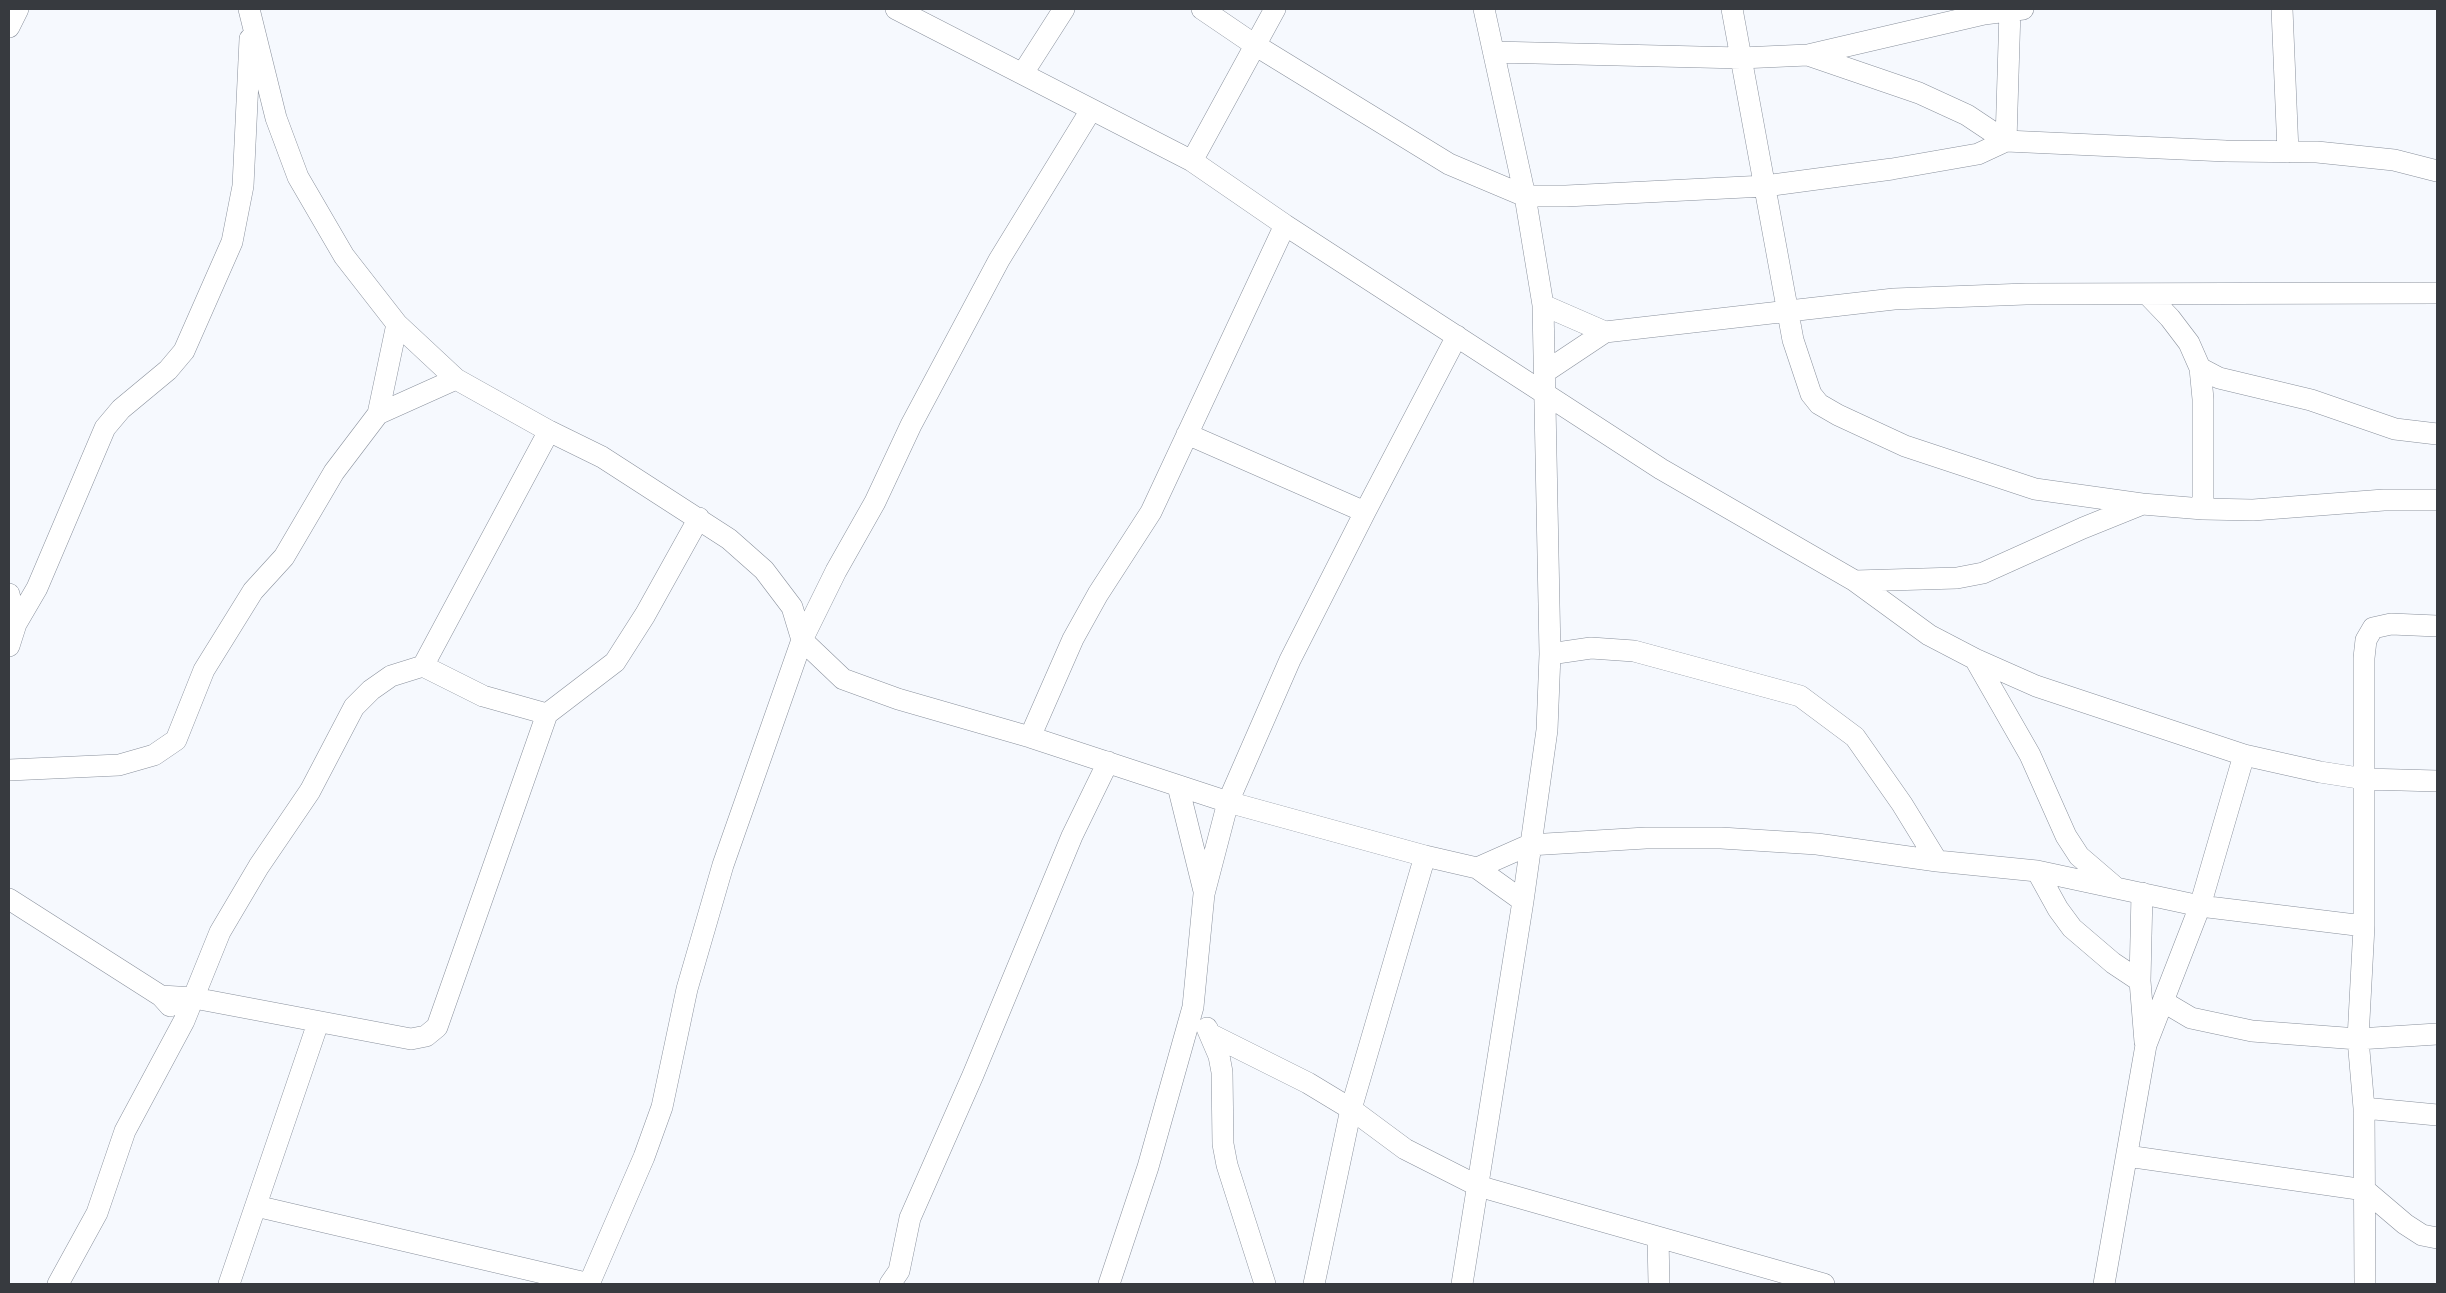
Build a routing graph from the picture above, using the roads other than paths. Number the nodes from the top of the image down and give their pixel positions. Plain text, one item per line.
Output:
1 (18, 9) edge
2 (896, 9) edge
3 (1064, 9) edge
4 (1202, 9) edge
5 (1275, 9) edge
6 (1484, 9) edge
7 (1732, 9) edge
8 (2017, 9) edge
9 (2282, 9) edge
10 (251, 15) edge
11 (9, 27) edge
12 (1255, 45) junction
13 (1494, 52) junction
14 (1808, 55) junction
15 (1741, 58) junction
16 (1023, 73) junction
17 (1091, 110) junction
18 (2006, 141) junction
19 (2288, 152) junction
20 (1192, 161) junction
21 (2437, 171) edge
22 (1764, 186) junction
23 (1525, 196) junction
24 (1285, 225) junction
25 (2437, 292) edge
26 (2147, 294) junction
27 (1543, 305) junction
28 (1788, 309) junction
29 (1762, 313) junction
30 (397, 324) junction
31 (1605, 332) junction
32 (1458, 336) junction
33 (1793, 340) junction
34 (2200, 368) junction
35 (1545, 372) junction
36 (456, 379) junction
37 (1546, 393) junction
38 (378, 414) junction
39 (549, 431) junction
40 (1187, 434) junction
41 (2437, 434) edge
42 (2437, 500) edge
43 (2142, 504) junction
44 (2203, 509) junction
45 (1365, 512) junction
46 (698, 518) junction
47 (1856, 581) junction
48 (9, 594) edge
49 (16, 624) junction
50 (2437, 626) edge
51 (802, 640) junction
52 (9, 646) edge
53 (1550, 654) junction
54 (1975, 659) junction
55 (423, 666) junction
56 (548, 714) junction
57 (1030, 737) junction
58 (2244, 755) junction
59 (1108, 762) junction
60 (11, 768) edge
61 (2365, 779) junction
62 (2437, 781) edge
63 (1178, 786) junction
64 (1228, 802) junction
65 (1529, 845) junction
66 (1425, 856) junction
67 (1937, 861) junction
68 (1477, 868) junction
69 (2037, 871) junction
70 (2116, 888) junction
71 (2142, 893) junction
72 (1204, 894) junction
73 (9, 900) edge
74 (1523, 901) junction
75 (2200, 906) junction
76 (2364, 926) junction
77 (2140, 981) junction
78 (162, 996) junction
79 (194, 998) junction
80 (2164, 1002) junction
81 (1193, 1008) junction
82 (184, 1021) junction
83 (318, 1023) junction
84 (2437, 1034) edge
85 (1212, 1035) junction
86 (2358, 1039) junction
87 (2146, 1045) junction
88 (2364, 1108) junction
89 (1351, 1109) junction
90 (2437, 1116) edge
91 (2127, 1156) junction
92 (1478, 1186) junction
93 (2365, 1190) junction
94 (256, 1206) junction
95 (1658, 1238) junction
96 (2437, 1238) edge
97 (58, 1284) edge
98 (229, 1284) edge
99 (589, 1284) edge
100 (890, 1284) edge
101 (1109, 1284) edge
102 (1265, 1284) edge
103 (1314, 1284) edge
104 (1462, 1284) edge
105 (1659, 1284) edge
106 (1824, 1284) edge
107 (2104, 1284) edge
108 (2365, 1284) edge

1 - 11 street
2 - 16 street
3 - 16 street
4 - 12 street
5 - 12 street
6 - 13 street
7 - 15 street
8 - 14 street
8 - 18 street
9 - 19 street
10 - 30 street
10 - 49 street
12 - 20 street
12 - 23 street
13 - 15 street
13 - 23 street
14 - 15 street
14 - 18 street
15 - 22 street
16 - 17 street
17 - 20 street
17 - 51 street
18 - 19 street
18 - 22 street
19 - 21 street
20 - 24 street
22 - 23 street
22 - 28 street
23 - 27 street
24 - 32 street
24 - 40 street
25 - 26 street
26 - 28 street
26 - 34 street
27 - 31 street
27 - 35 street
28 - 29 street
28 - 33 street
29 - 31 street
29 - 33 street
30 - 36 street
30 - 38 street
31 - 35 street
32 - 37 street
32 - 45 street
33 - 43 street
34 - 41 street
34 - 44 street
35 - 37 street
36 - 38 street
36 - 39 street
37 - 47 street
37 - 53 street
38 - 60 street
39 - 46 street
39 - 55 street
40 - 45 street
40 - 57 street
42 - 44 street
43 - 44 street
43 - 47 street
45 - 64 street
46 - 51 street
46 - 56 street
47 - 54 street
48 - 49 street
49 - 52 street
50 - 61 street
51 - 57 street
51 - 99 street
53 - 65 street
53 - 67 street
54 - 58 street
54 - 70 street
55 - 56 street
55 - 79 street
56 - 83 street
57 - 59 street
58 - 61 street
58 - 75 street
59 - 63 street
59 - 100 street
61 - 62 street
61 - 76 street
63 - 64 street
63 - 72 street
64 - 66 street
64 - 72 street
65 - 67 street
65 - 68 street
65 - 74 street
66 - 68 street
66 - 89 street
67 - 69 street
68 - 74 street
69 - 70 street
69 - 77 street
70 - 71 street
71 - 75 street
71 - 77 street
72 - 81 street
73 - 78 street
74 - 92 street
75 - 76 street
75 - 80 street
76 - 86 street
77 - 87 street
78 - 79 street
78 - 82 street
79 - 82 street
79 - 83 street
80 - 86 street
80 - 87 street
81 - 85 street
81 - 101 street
82 - 97 street
83 - 94 street
84 - 86 street
85 - 89 street
85 - 102 street
86 - 88 street
87 - 91 street
88 - 90 street
88 - 93 street
89 - 92 street
89 - 103 street
91 - 93 street
91 - 107 street
92 - 95 street
92 - 104 street
93 - 96 street
93 - 108 street
94 - 98 street
94 - 99 street
95 - 105 street
95 - 106 street

